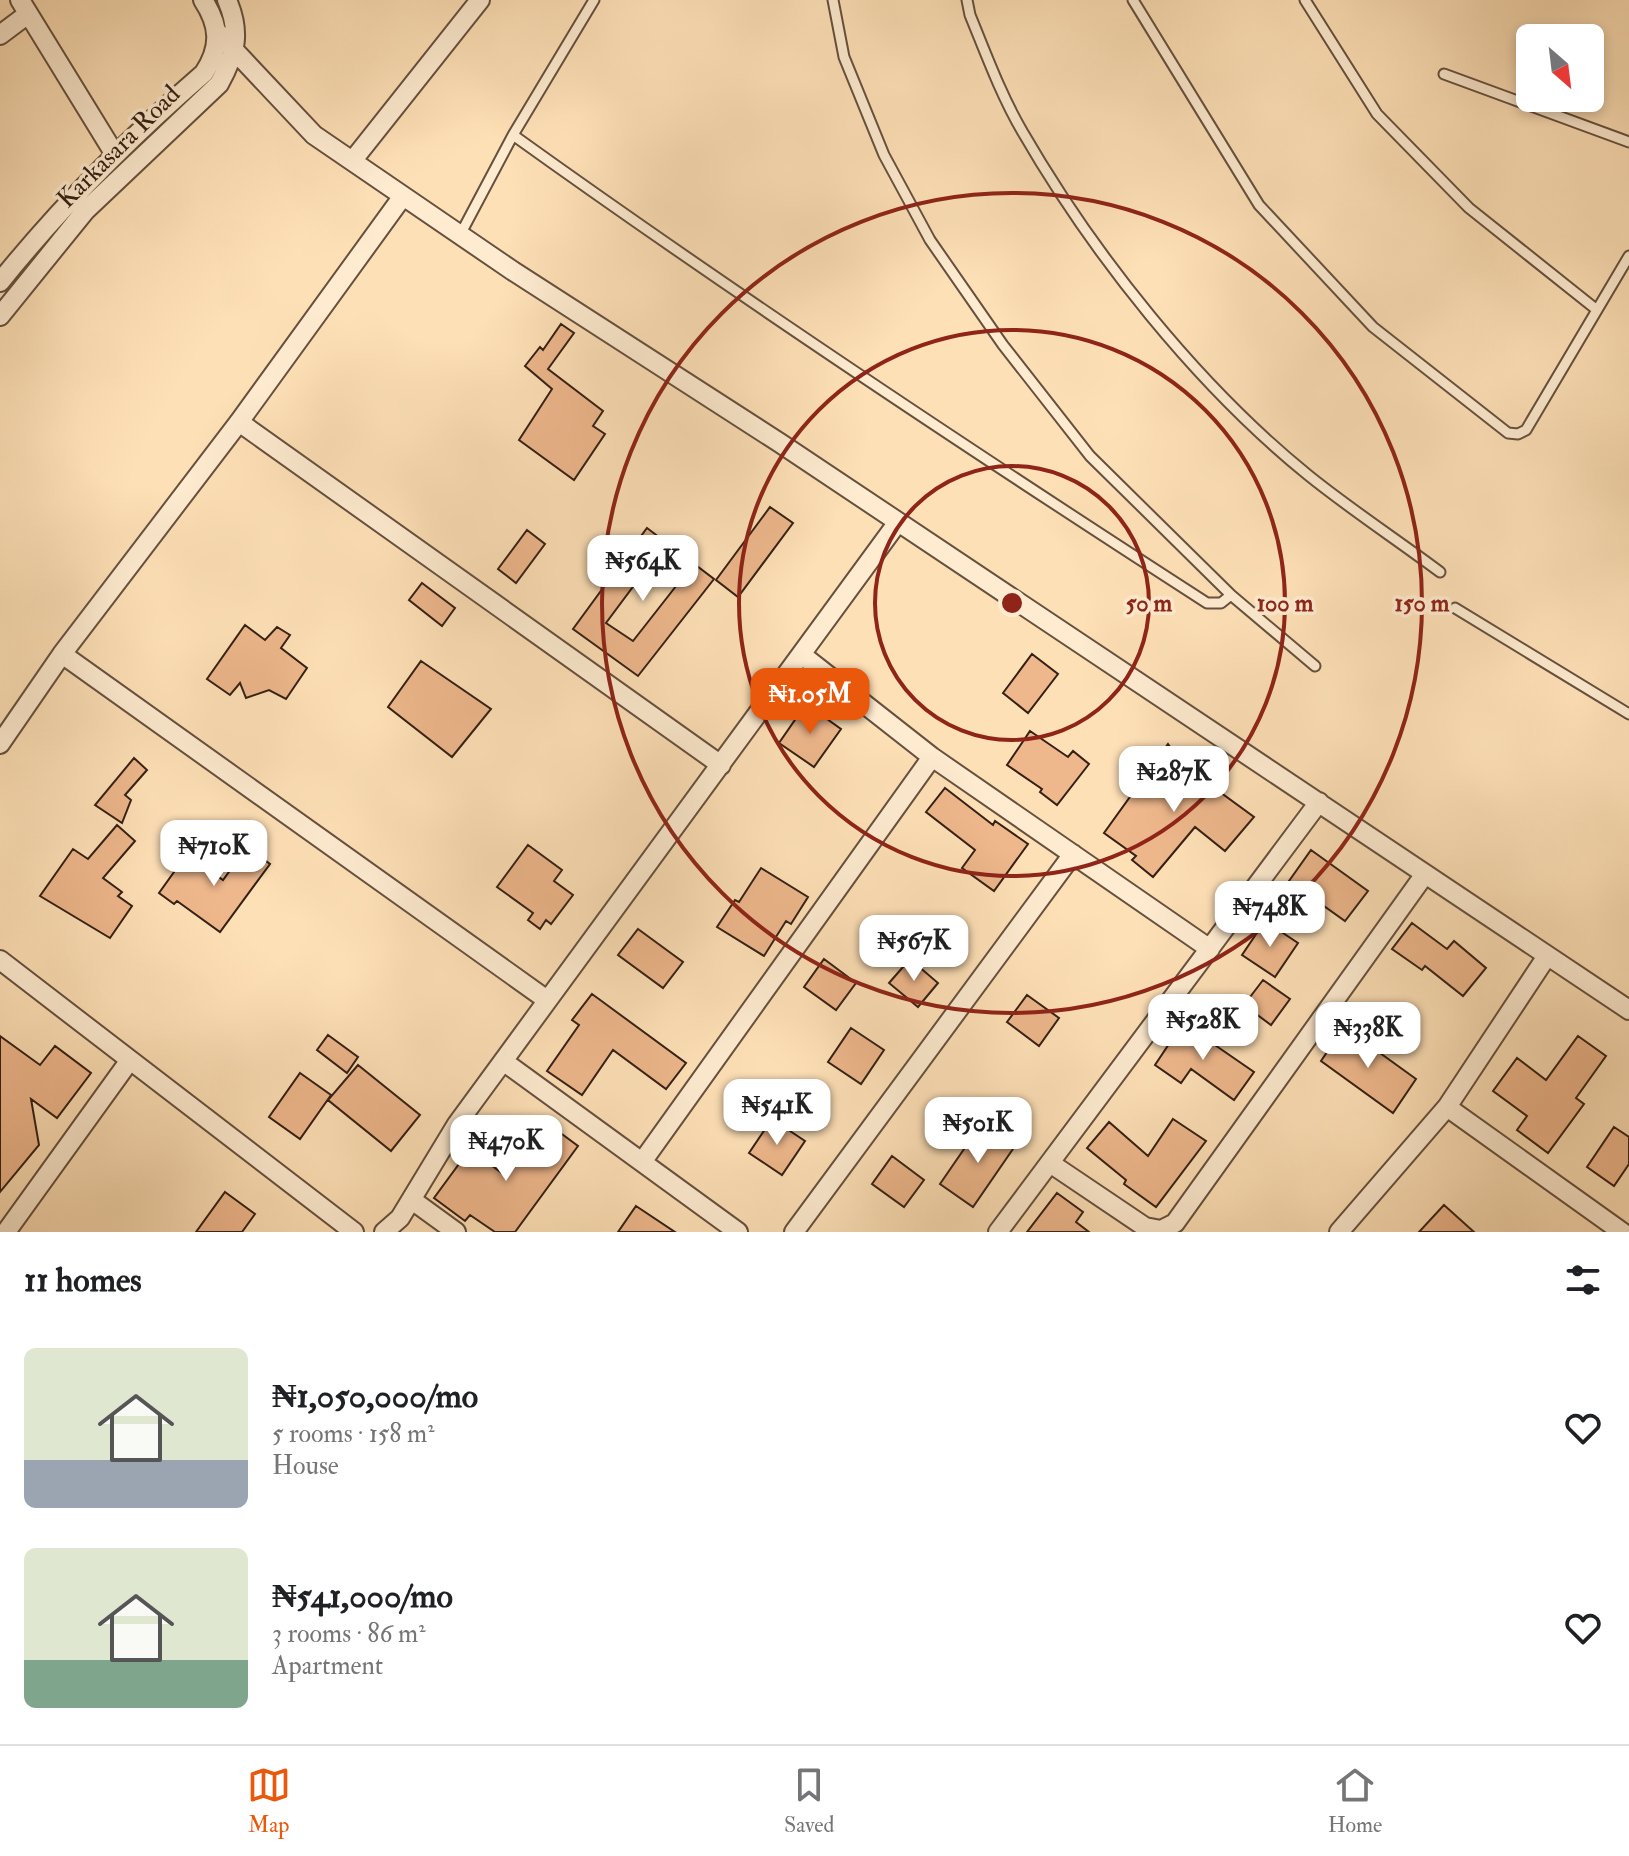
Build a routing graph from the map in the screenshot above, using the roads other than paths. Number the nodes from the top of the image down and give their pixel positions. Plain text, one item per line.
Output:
1 (203, 0) edge
2 (227, 0) edge
3 (480, 0) edge
4 (594, 0) edge
5 (833, 0) edge
6 (967, 0) edge
7 (1133, 0) edge
8 (1305, 0) edge
9 (24, 7) edge
10 (217, 32) junction
11 (0, 35) edge
12 (235, 50) junction
13 (1444, 74) dead end
14 (513, 135) junction
15 (1629, 142) edge
16 (114, 153) junction
17 (353, 160) junction
18 (403, 196) junction
19 (460, 235) junction
20 (1629, 256) edge
21 (0, 282) edge
22 (1597, 310) junction
23 (0, 316) edge
24 (239, 422) junction
25 (898, 522) junction
26 (1440, 572) dead end
27 (1231, 595) junction
28 (1455, 608) dead end
29 (62, 654) junction
30 (802, 655) junction
31 (1315, 666) dead end
32 (1629, 714) edge
33 (0, 744) edge
34 (932, 757) junction
35 (721, 765) junction
36 (1319, 802) junction
37 (1073, 854) junction
38 (1425, 874) junction
39 (1210, 949) junction
40 (1547, 956) junction
41 (0, 960) edge
42 (547, 1000) junction
43 (1628, 1007) edge
44 (130, 1060) junction
45 (503, 1061) junction
46 (1447, 1107) junction
47 (642, 1162) junction
48 (1050, 1163) junction
49 (412, 1200) junction
50 (1346, 1230) edge
51 (6, 1232) edge
52 (354, 1232) edge
53 (384, 1232) edge
54 (456, 1232) edge
55 (738, 1232) edge
56 (794, 1232) edge
57 (998, 1232) edge
58 (1622, 1232) edge

1 - 10 street
2 - 12 street
3 - 17 street
4 - 14 lane
5 - 27 lane
6 - 26 lane
7 - 22 lane
8 - 22 lane
9 - 11 street
9 - 16 street
10 - 12 street
10 - 16 street, Karkasara Road
12 - 17 street
12 - 23 street, Karkasara Road
13 - 15 lane
14 - 19 lane
14 - 27 lane
16 - 21 street, Karkasara Road
17 - 18 street
18 - 19 street
18 - 24 street
19 - 25 street
20 - 22 lane
24 - 29 street
24 - 35 street
25 - 30 street
25 - 36 street
27 - 31 lane
28 - 32 lane
29 - 33 street
29 - 42 street
30 - 34 street
30 - 35 street
34 - 37 street
34 - 47 street
35 - 42 street
36 - 38 street
36 - 39 street
37 - 39 street
37 - 56 street
38 - 40 street
38 - 48 street
39 - 48 street
40 - 43 street
40 - 46 street
41 - 44 street
42 - 45 street
44 - 51 street
44 - 52 street
45 - 47 street
45 - 49 street
46 - 50 street
46 - 58 street
47 - 55 street
48 - 57 street
49 - 53 street
49 - 54 street

